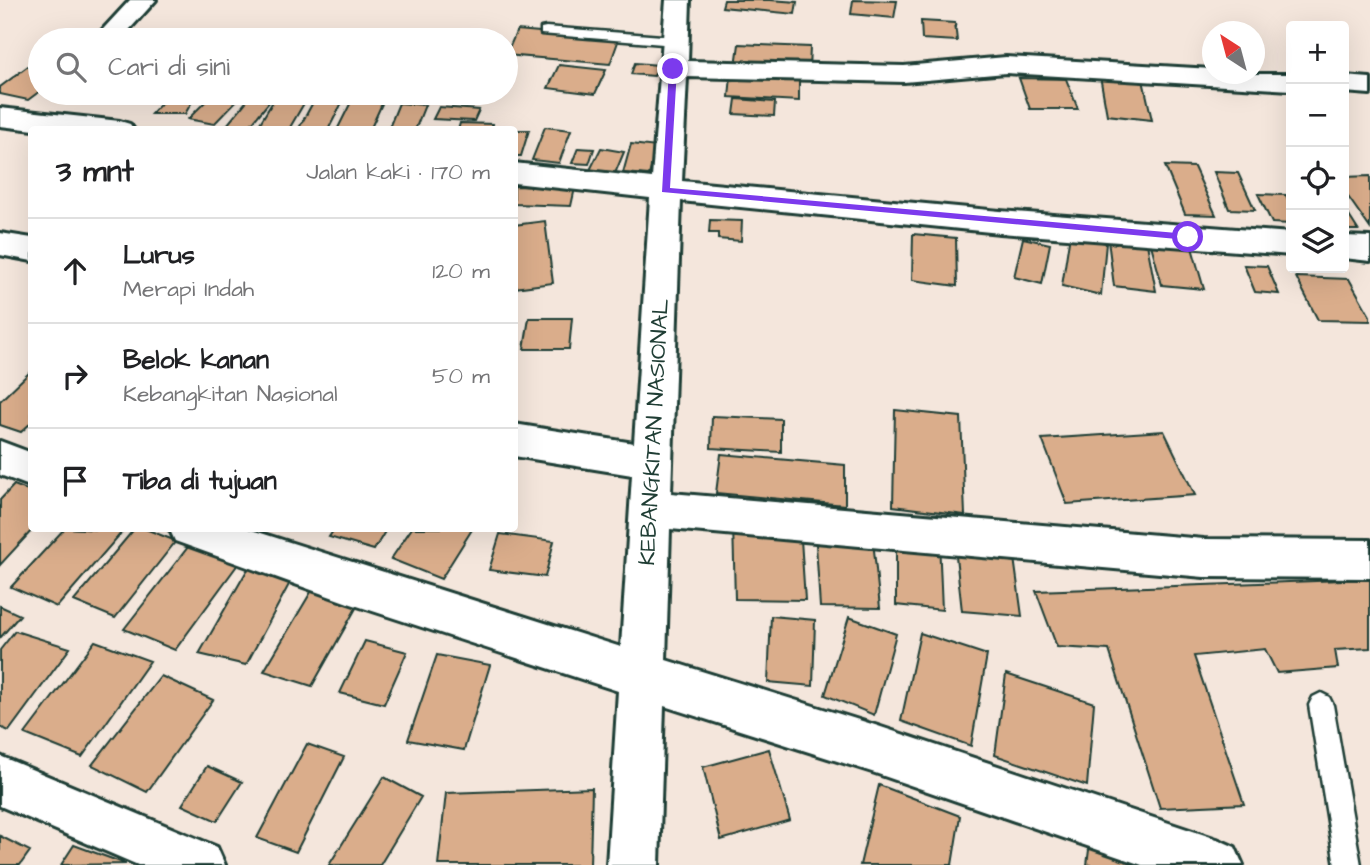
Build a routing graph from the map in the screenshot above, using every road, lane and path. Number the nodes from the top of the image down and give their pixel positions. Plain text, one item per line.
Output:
1 (144, 0) edge
2 (678, 0) edge
3 (117, 28) edge
4 (546, 31) dead end
5 (674, 55) junction
6 (1286, 82) edge
7 (1349, 84) edge
8 (1370, 86) edge
9 (32, 105) edge
10 (12, 118) edge
11 (84, 126) edge
12 (518, 173) edge
13 (666, 190) junction
14 (0, 244) edge
15 (1286, 244) edge
16 (1349, 247) edge
17 (1370, 248) edge
18 (28, 249) edge
19 (518, 441) edge
20 (0, 458) edge
21 (652, 462) junction
22 (28, 468) edge
23 (649, 509) junction
24 (201, 532) edge
25 (1370, 559) edge
26 (641, 677) junction
27 (1321, 705) dead end
28 (0, 781) edge
29 (199, 865) edge
30 (633, 865) edge
31 (1217, 865) edge
32 (1348, 865) edge

1 - 3 street
2 - 5 street, KEBANGKITAN NASIONAL
4 - 5 lane
5 - 6 street
5 - 13 street, KEBANGKITAN NASIONAL
7 - 8 street
9 - 10 street
10 - 11 street
12 - 13 street
13 - 15 street
13 - 21 street, KEBANGKITAN NASIONAL
14 - 18 street
16 - 17 street
19 - 21 street
20 - 22 street
21 - 23 street, KEBANGKITAN NASIONAL
23 - 25 street
23 - 26 street, KEBANGKITAN NASIONAL
24 - 26 street
26 - 30 street, KEBANGKITAN NASIONAL
26 - 31 street
27 - 32 lane
28 - 29 street

